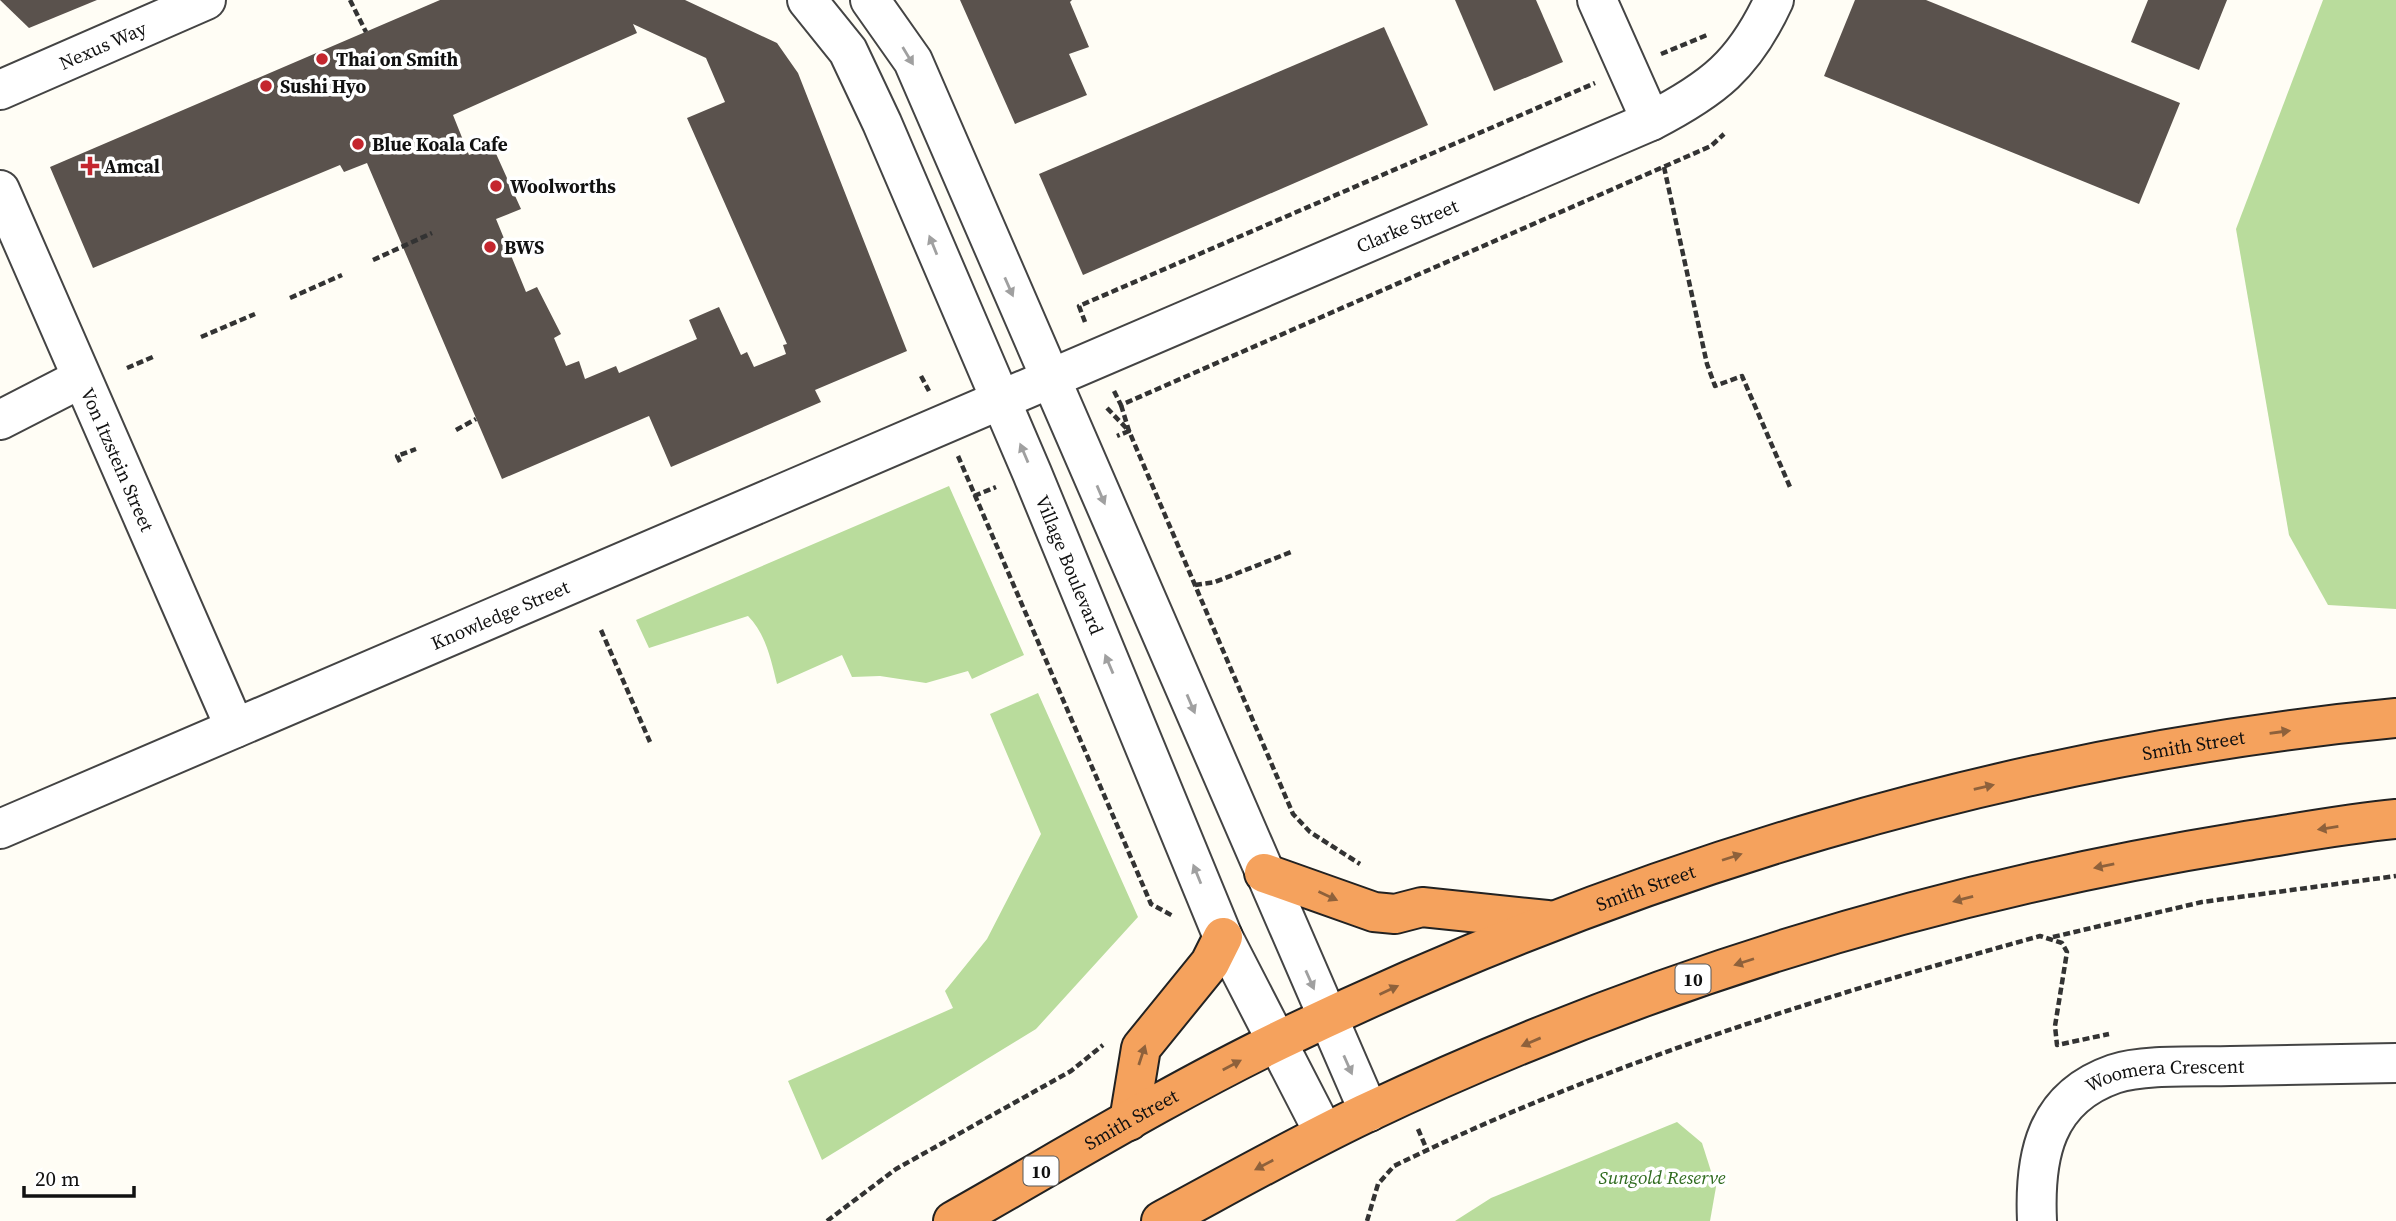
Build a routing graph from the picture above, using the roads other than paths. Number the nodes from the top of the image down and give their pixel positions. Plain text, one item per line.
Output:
1 (205, 0) edge
2 (807, 0) edge
3 (870, 0) edge
4 (1597, 0) edge
5 (1774, 0) edge
6 (0, 90) edge
7 (1651, 121) junction
8 (0, 190) edge
9 (80, 379) junction
10 (1050, 379) junction
11 (1001, 400) junction
12 (0, 420) edge
13 (2396, 718) edge
14 (235, 728) junction
15 (2396, 818) edge
16 (0, 829) edge
17 (1264, 873) junction
18 (1552, 920) junction
19 (1223, 937) junction
20 (1327, 1018) junction
21 (1275, 1042) junction
22 (2396, 1063) edge
23 (1369, 1112) junction
24 (1129, 1121) junction
25 (1324, 1133) junction
26 (953, 1221) edge
27 (1161, 1221) edge
28 (2037, 1221) edge

1 - 6 street, Nexus Way
11 -> 2 street, Village Boulevard
3 -> 10 street
4 - 7 street
5 - 7 street, Clarke Street
7 - 10 street, Clarke Street
8 - 9 street, Von Itzstein Street
9 - 12 street
9 - 14 street, Von Itzstein Street
10 - 11 street, Clarke Street
10 -> 17 street
11 - 14 street, Knowledge Street
19 -> 11 street, Village Boulevard
18 -> 13 highway, Smith Street / 10
14 - 16 street, Knowledge Street
15 -> 23 highway, 10
17 -> 18 highway
17 -> 20 street
20 -> 18 highway, Smith Street / 10
19 - 21 street, Village Boulevard
24 -> 19 highway
20 - 21 highway, Smith Street / 10
20 -> 23 street
24 -> 21 highway, Smith Street / 10
21 - 25 street, Village Boulevard
22 - 28 street, Woomera Crescent
23 - 25 highway, 10
24 - 26 highway, Smith Street / 10
25 -> 27 highway, 10

